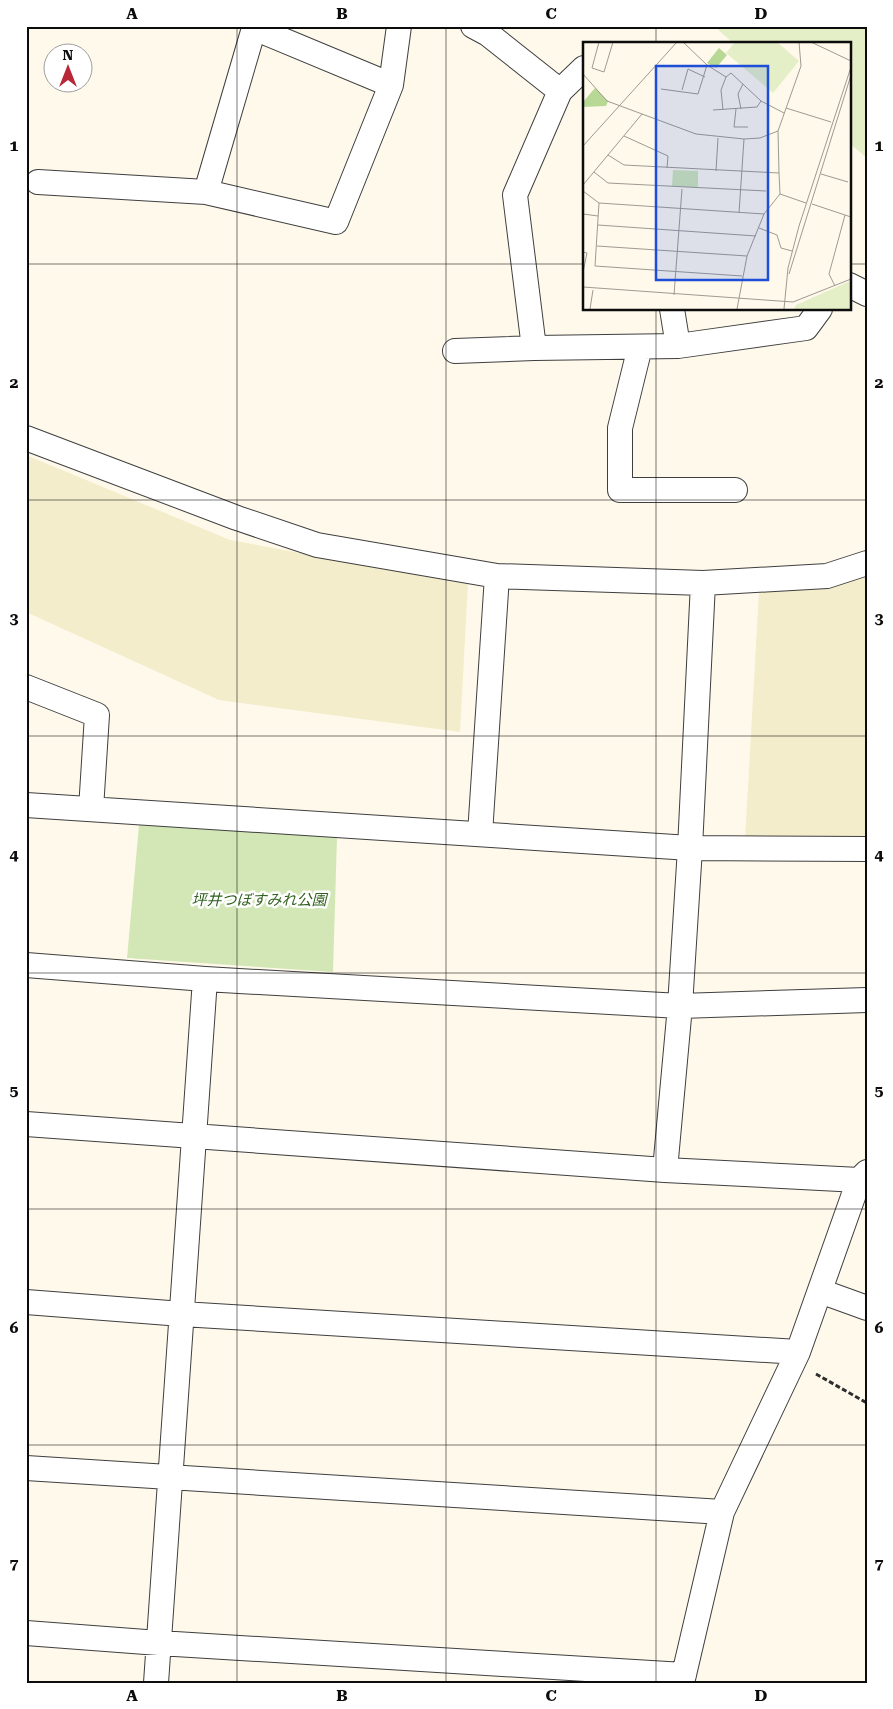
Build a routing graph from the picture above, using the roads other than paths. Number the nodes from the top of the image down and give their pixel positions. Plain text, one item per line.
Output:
1 (399, 26) edge
2 (473, 26) edge
3 (583, 69) edge
4 (391, 85) junction
5 (560, 92) junction
6 (38, 182) dead end
7 (206, 192) junction
8 (850, 286) edge
9 (867, 294) edge
10 (672, 310) edge
11 (819, 310) edge
12 (678, 346) junction
13 (640, 347) junction
14 (534, 348) junction
15 (455, 351) dead end
16 (26, 438) edge
17 (735, 490) dead end
18 (867, 563) edge
19 (497, 576) junction
20 (703, 583) junction
21 (26, 687) edge
22 (26, 805) edge
23 (92, 809) junction
24 (480, 834) junction
25 (690, 848) junction
26 (867, 849) edge
27 (26, 965) edge
28 (205, 979) junction
29 (867, 1000) edge
30 (680, 1006) junction
31 (26, 1124) edge
32 (194, 1136) junction
33 (665, 1170) junction
34 (863, 1176) edge
35 (820, 1291) junction
36 (26, 1302) edge
37 (867, 1308) edge
38 (182, 1314) junction
39 (796, 1356) junction
40 (26, 1468) edge
41 (170, 1477) junction
42 (722, 1512) junction
43 (26, 1633) edge
44 (158, 1643) junction
45 (683, 1679) edge
46 (156, 1683) edge

1 - 4 street
2 - 5 street
3 - 5 street
4 - 7 street
4 - 7 street
5 - 14 street
6 - 7 street
8 - 9 street
10 - 12 street
11 - 12 street
12 - 13 street
13 - 14 street
13 - 17 street
14 - 15 street
16 - 19 street
18 - 20 street
19 - 20 street
19 - 24 street
20 - 25 street
21 - 23 street
22 - 23 street
23 - 24 street
24 - 25 street
25 - 26 street
25 - 30 street
27 - 28 street
28 - 30 street
28 - 32 street
29 - 30 street
30 - 33 street
31 - 32 street
32 - 33 street
32 - 38 street
33 - 34 street
34 - 35 street
35 - 37 street
35 - 39 street
36 - 38 street
38 - 39 street
38 - 41 street
39 - 42 street
40 - 41 street
41 - 42 street
41 - 44 street
42 - 45 street
43 - 44 street
44 - 45 street
44 - 46 street

